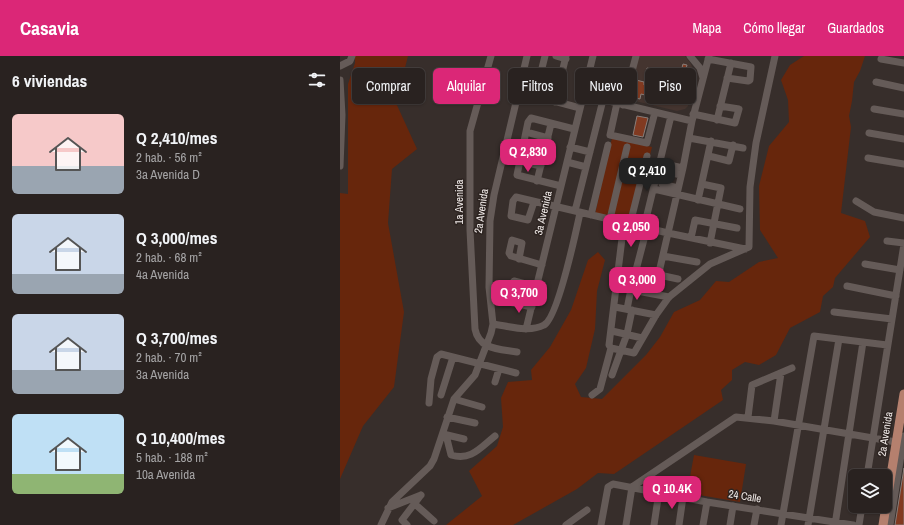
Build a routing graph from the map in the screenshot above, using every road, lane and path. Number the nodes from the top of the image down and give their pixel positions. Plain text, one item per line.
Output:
1 (352, 56) edge
2 (491, 56) edge
3 (527, 56) edge
4 (544, 56) edge
5 (556, 56) edge
6 (593, 56) edge
7 (636, 56) edge
8 (690, 56) edge
9 (775, 56) edge
10 (566, 57) edge
11 (708, 57) edge
12 (881, 59) dead end
13 (731, 63) junction
14 (904, 63) edge
15 (340, 66) edge
16 (541, 68) edge
17 (564, 68) edge
18 (590, 68) edge
19 (632, 68) edge
20 (727, 78) junction
21 (703, 79) junction
22 (340, 80) edge
23 (876, 82) dead end
24 (904, 88) edge
25 (563, 104) edge
26 (581, 104) edge
27 (602, 104) edge
28 (620, 104) joint
29 (720, 106) junction
30 (580, 108) junction
31 (874, 109) dead end
32 (655, 112) junction
33 (904, 114) edge
34 (670, 116) junction
35 (692, 118) junction
36 (716, 120) junction
37 (551, 124) junction
38 (574, 129) junction
39 (526, 132) junction
40 (870, 133) dead end
41 (548, 138) junction
42 (689, 138) junction
43 (904, 139) edge
44 (711, 141) junction
45 (608, 145) dead end
46 (732, 145) junction
47 (570, 147) junction
48 (627, 147) dead end
49 (743, 148) dead end
50 (590, 152) junction
51 (646, 156) dead end
52 (708, 156) junction
53 (868, 158) dead end
54 (519, 161) junction
55 (567, 162) junction
56 (660, 163) junction
57 (904, 164) edge
58 (340, 166) edge
59 (541, 166) junction
60 (586, 167) junction
61 (682, 172) junction
62 (537, 181) junction
63 (702, 184) junction
64 (561, 186) junction
65 (654, 189) junction
66 (678, 192) junction
67 (698, 200) junction
68 (856, 201) dead end
69 (534, 202) dead end
70 (718, 204) junction
71 (556, 208) junction
72 (740, 209) dead end
73 (577, 212) junction
74 (591, 215) junction
75 (904, 218) edge
76 (610, 219) junction
77 (627, 223) junction
78 (714, 223) junction
79 (645, 228) junction
80 (738, 228) dead end
81 (668, 233) junction
82 (691, 238) junction
83 (887, 241) dead end
84 (710, 242) junction
85 (904, 244) edge
86 (745, 249) junction
87 (663, 256) junction
88 (519, 259) dead end
89 (697, 262) dead end
90 (865, 264) dead end
91 (542, 265) junction
92 (900, 270) junction
93 (658, 275) junction
94 (678, 279) dead end
95 (847, 286) dead end
96 (537, 287) junction
97 (616, 287) junction
98 (631, 289) junction
99 (654, 294) junction
100 (896, 296) junction
101 (669, 297) junction
102 (532, 307) junction
103 (615, 307) junction
104 (630, 310) junction
105 (834, 312) dead end
106 (656, 315) junction
107 (892, 319) junction
108 (493, 324) junction
109 (526, 329) junction
110 (612, 331) junction
111 (627, 334) junction
112 (642, 338) junction
113 (839, 339) junction
114 (864, 342) junction
115 (887, 345) junction
116 (485, 346) junction
117 (611, 348) junction
118 (620, 351) junction
119 (518, 352) dead end
120 (453, 357) junction
121 (481, 364) junction
122 (499, 368) junction
123 (792, 368) dead end
124 (516, 373) dead end
125 (781, 373) junction
126 (612, 375) dead end
127 (495, 382) dead end
128 (904, 394) edge
129 (592, 395) dead end
130 (441, 396) dead end
131 (454, 399) junction
132 (429, 403) dead end
133 (482, 407) dead end
134 (447, 417) junction
135 (748, 417) junction
136 (774, 421) junction
137 (475, 423) dead end
138 (798, 426) junction
139 (824, 430) junction
140 (445, 434) junction
141 (849, 434) junction
142 (495, 436) dead end
143 (904, 436) edge
144 (873, 438) junction
145 (464, 439) dead end
146 (896, 442) junction
147 (868, 469) edge
148 (632, 487) junction
149 (659, 492) junction
150 (683, 497) junction
151 (707, 502) junction
152 (415, 504) junction
153 (733, 506) junction
154 (388, 508) junction
155 (587, 510) dead end
156 (756, 510) junction
157 (861, 513) edge
158 (783, 514) junction
159 (434, 521) dead end
160 (576, 522) edge
161 (809, 522) edge
162 (835, 524) edge
163 (381, 525) edge
164 (407, 525) edge
165 (566, 525) edge
166 (600, 525) edge
167 (626, 525) edge
168 (654, 525) edge
169 (679, 525) edge
170 (703, 525) edge
171 (730, 525) edge
172 (754, 525) edge
173 (782, 525) edge
174 (854, 525) edge
175 (859, 525) edge
176 (883, 525) edge
177 (890, 525) edge

1 - 15 street
2 - 116 street, 1a Avenida
3 - 108 street, 2a Avenida
4 - 16 street
5 - 10 street
6 - 18 street, 3a Avenida
7 - 19 street
8 - 21 street
9 - 86 street
10 - 17 street
11 - 13 street
11 - 21 street
12 - 14 street
13 - 20 street
13 - 20 street
20 - 29 street
21 - 35 street
22 - 58 street
23 - 24 street
25 - 30 street
26 - 30 street, 3a Avenida
27 - 50 street
28 - 32 street
28 - 32 street
29 - 36 street
29 - 36 street
30 - 38 street, 3a Avenida
31 - 33 street
32 - 34 street
34 - 35 street
34 - 56 street
35 - 36 street
35 - 42 street
37 - 38 street
37 - 39 street
37 - 41 street
38 - 47 street, 3a Avenida
39 - 41 street
39 - 54 street
40 - 43 street
41 - 59 street
42 - 44 street
42 - 61 street
44 - 46 street
44 - 52 street
45 - 74 street
46 - 49 street
46 - 52 street
47 - 50 street
47 - 55 street, 3a Avenida
48 - 76 street
50 - 60 street
51 - 77 street
52 - 63 street
53 - 57 street
54 - 59 street
54 - 62 street
55 - 60 street
55 - 64 street, 3a Avenida
56 - 61 street
56 - 65 street
59 - 62 street
60 - 73 street
61 - 66 street
61 - 66 street
62 - 64 street
63 - 67 street
63 - 70 street
64 - 71 street, 3a Avenida
65 - 66 street
65 - 79 street
66 - 67 street
66 - 81 street
67 - 70 street
68 - 75 street
69 - 71 street
70 - 72 street
70 - 78 street
71 - 73 street
71 - 91 street, 3a Avenida
73 - 74 street
73 - 109 street
74 - 76 street
76 - 77 street
77 - 79 street
77 - 97 street
78 - 80 street
78 - 82 street
78 - 84 street
79 - 81 street
79 - 93 street
81 - 82 street
81 - 87 street
82 - 84 street
83 - 85 street
84 - 86 street
85 - 92 street
86 - 101 street
87 - 89 street
87 - 93 street
88 - 91 street
90 - 92 street
91 - 96 street, 3a Avenida
92 - 100 street
93 - 94 street
93 - 99 street
95 - 100 street
96 - 102 street, 3a Avenida
96 - 102 street
97 - 98 street
97 - 103 street
98 - 99 street
98 - 104 street
99 - 101 street
100 - 107 street
101 - 106 street
102 - 109 street, 3a Avenida
103 - 104 street
103 - 110 street
104 - 106 street
104 - 111 street
105 - 107 street
106 - 112 street
107 - 115 street
108 - 109 street
108 - 116 street, 2a Avenida
110 - 111 street
110 - 117 street
111 - 112 street
111 - 118 street
112 - 118 street
113 - 114 street
113 - 138 street
113 - 139 street
114 - 115 street
114 - 141 street
115 - 144 street
116 - 119 street
116 - 121 street, 2a Avenida
117 - 118 street
117 - 129 street
118 - 126 street
120 - 121 street
120 - 130 street
120 - 132 street
121 - 122 street
121 - 131 street
122 - 124 street
122 - 127 street
123 - 125 street
125 - 135 street
125 - 136 street
128 - 146 main road, 2a Avenida
131 - 133 street
131 - 134 street
134 - 137 street
134 - 140 street
135 - 136 street
135 - 148 street
136 - 138 street
138 - 139 street
138 - 158 street
139 - 141 street
139 - 161 street
140 - 142 street
140 - 145 street
140 - 154 street
141 - 144 street
141 - 162 street
143 - 177 street
144 - 146 street
144 - 147 street
146 - 176 main road, 2a Avenida
148 - 149 street, 24 Calle
148 - 166 street, 24 Calle
148 - 167 street
149 - 150 street, 24 Calle
149 - 168 street
150 - 151 street, 24 Calle
150 - 169 street
151 - 153 street, 24 Calle
151 - 170 street
152 - 154 street
152 - 159 street
152 - 164 street
153 - 156 street, 24 Calle
153 - 171 street
154 - 163 street
155 - 160 street
156 - 158 street, 24 Calle
156 - 172 street
157 - 175 street
158 - 161 street, 24 Calle
158 - 173 street
160 - 165 street
161 - 162 street, 24 Calle
162 - 174 street, 24 Calle

